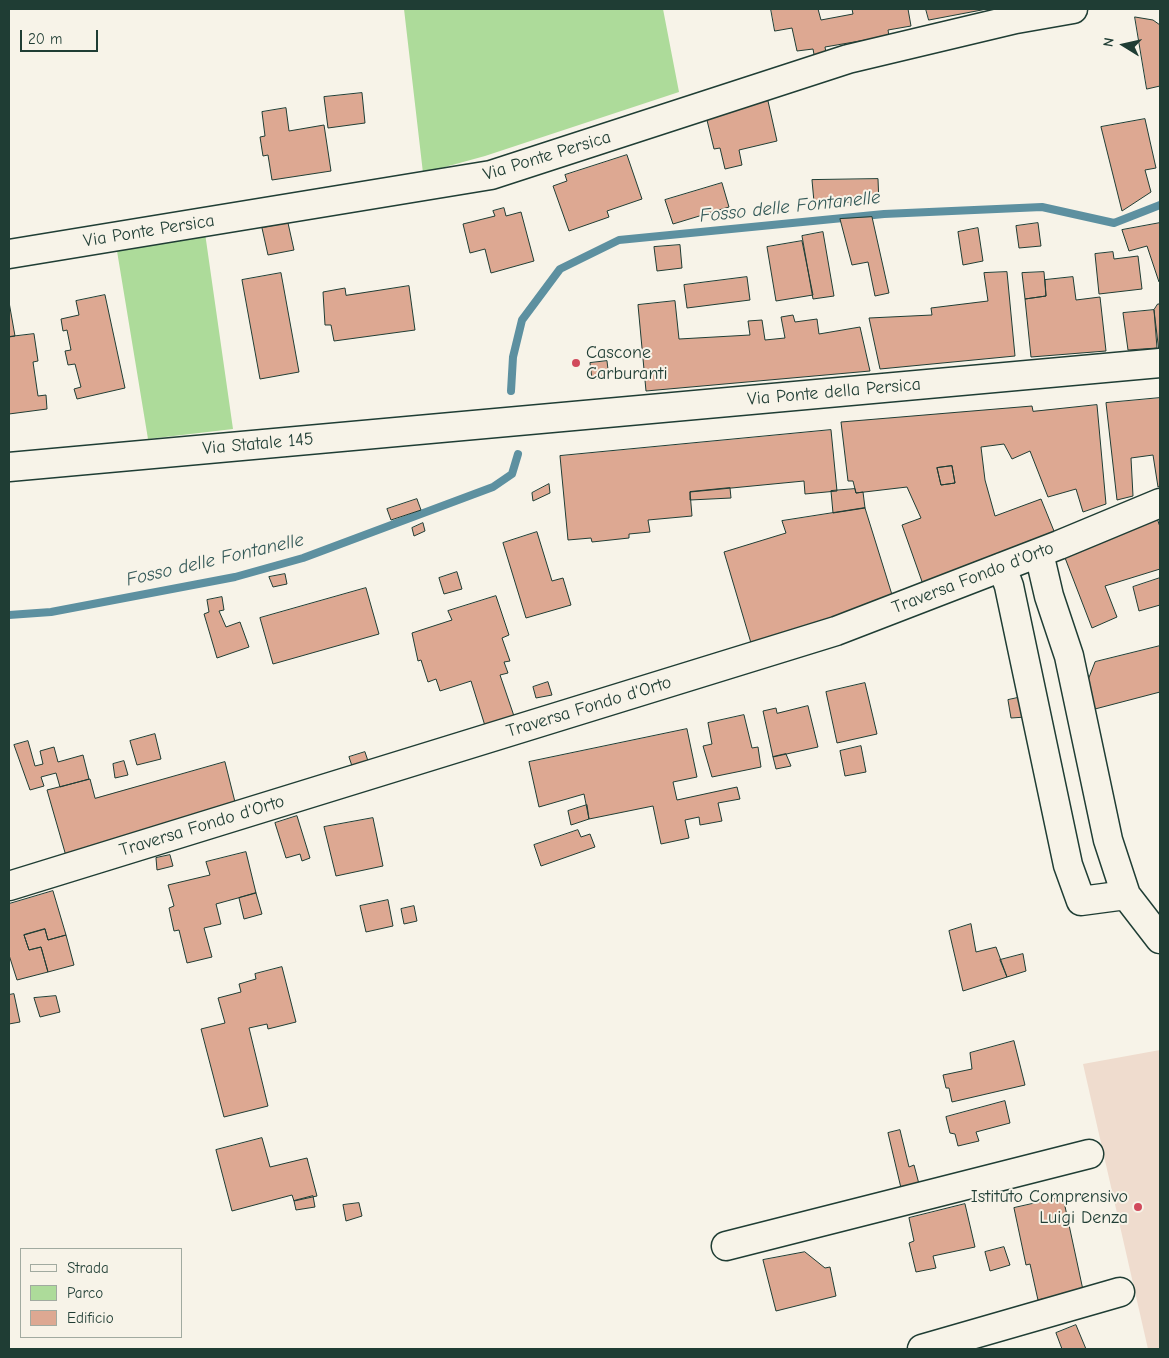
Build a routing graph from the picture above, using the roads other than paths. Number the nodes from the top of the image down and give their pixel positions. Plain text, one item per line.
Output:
1 (1073, 9) edge
2 (9, 254) edge
3 (1160, 364) edge
4 (508, 421) joint
5 (9, 467) edge
6 (1160, 503) edge
7 (1039, 553) junction
8 (1002, 567) junction
9 (9, 886) edge
10 (1126, 894) junction
11 (1160, 939) edge
12 (1090, 1154) dead end
13 (726, 1246) dead end
14 (1120, 1292) dead end
15 (922, 1349) edge

1 - 2 street, Via Ponte Persica
3 - 4 street, Via Ponte della Persica
4 - 5 street, Via Statale 145
6 - 7 street, Traversa Fondo d'Orto
7 - 8 street, Traversa Fondo d'Orto
7 - 10 street
8 - 9 street, Traversa Fondo d'Orto
8 - 10 street
10 - 11 street
12 - 13 street
14 - 15 street

